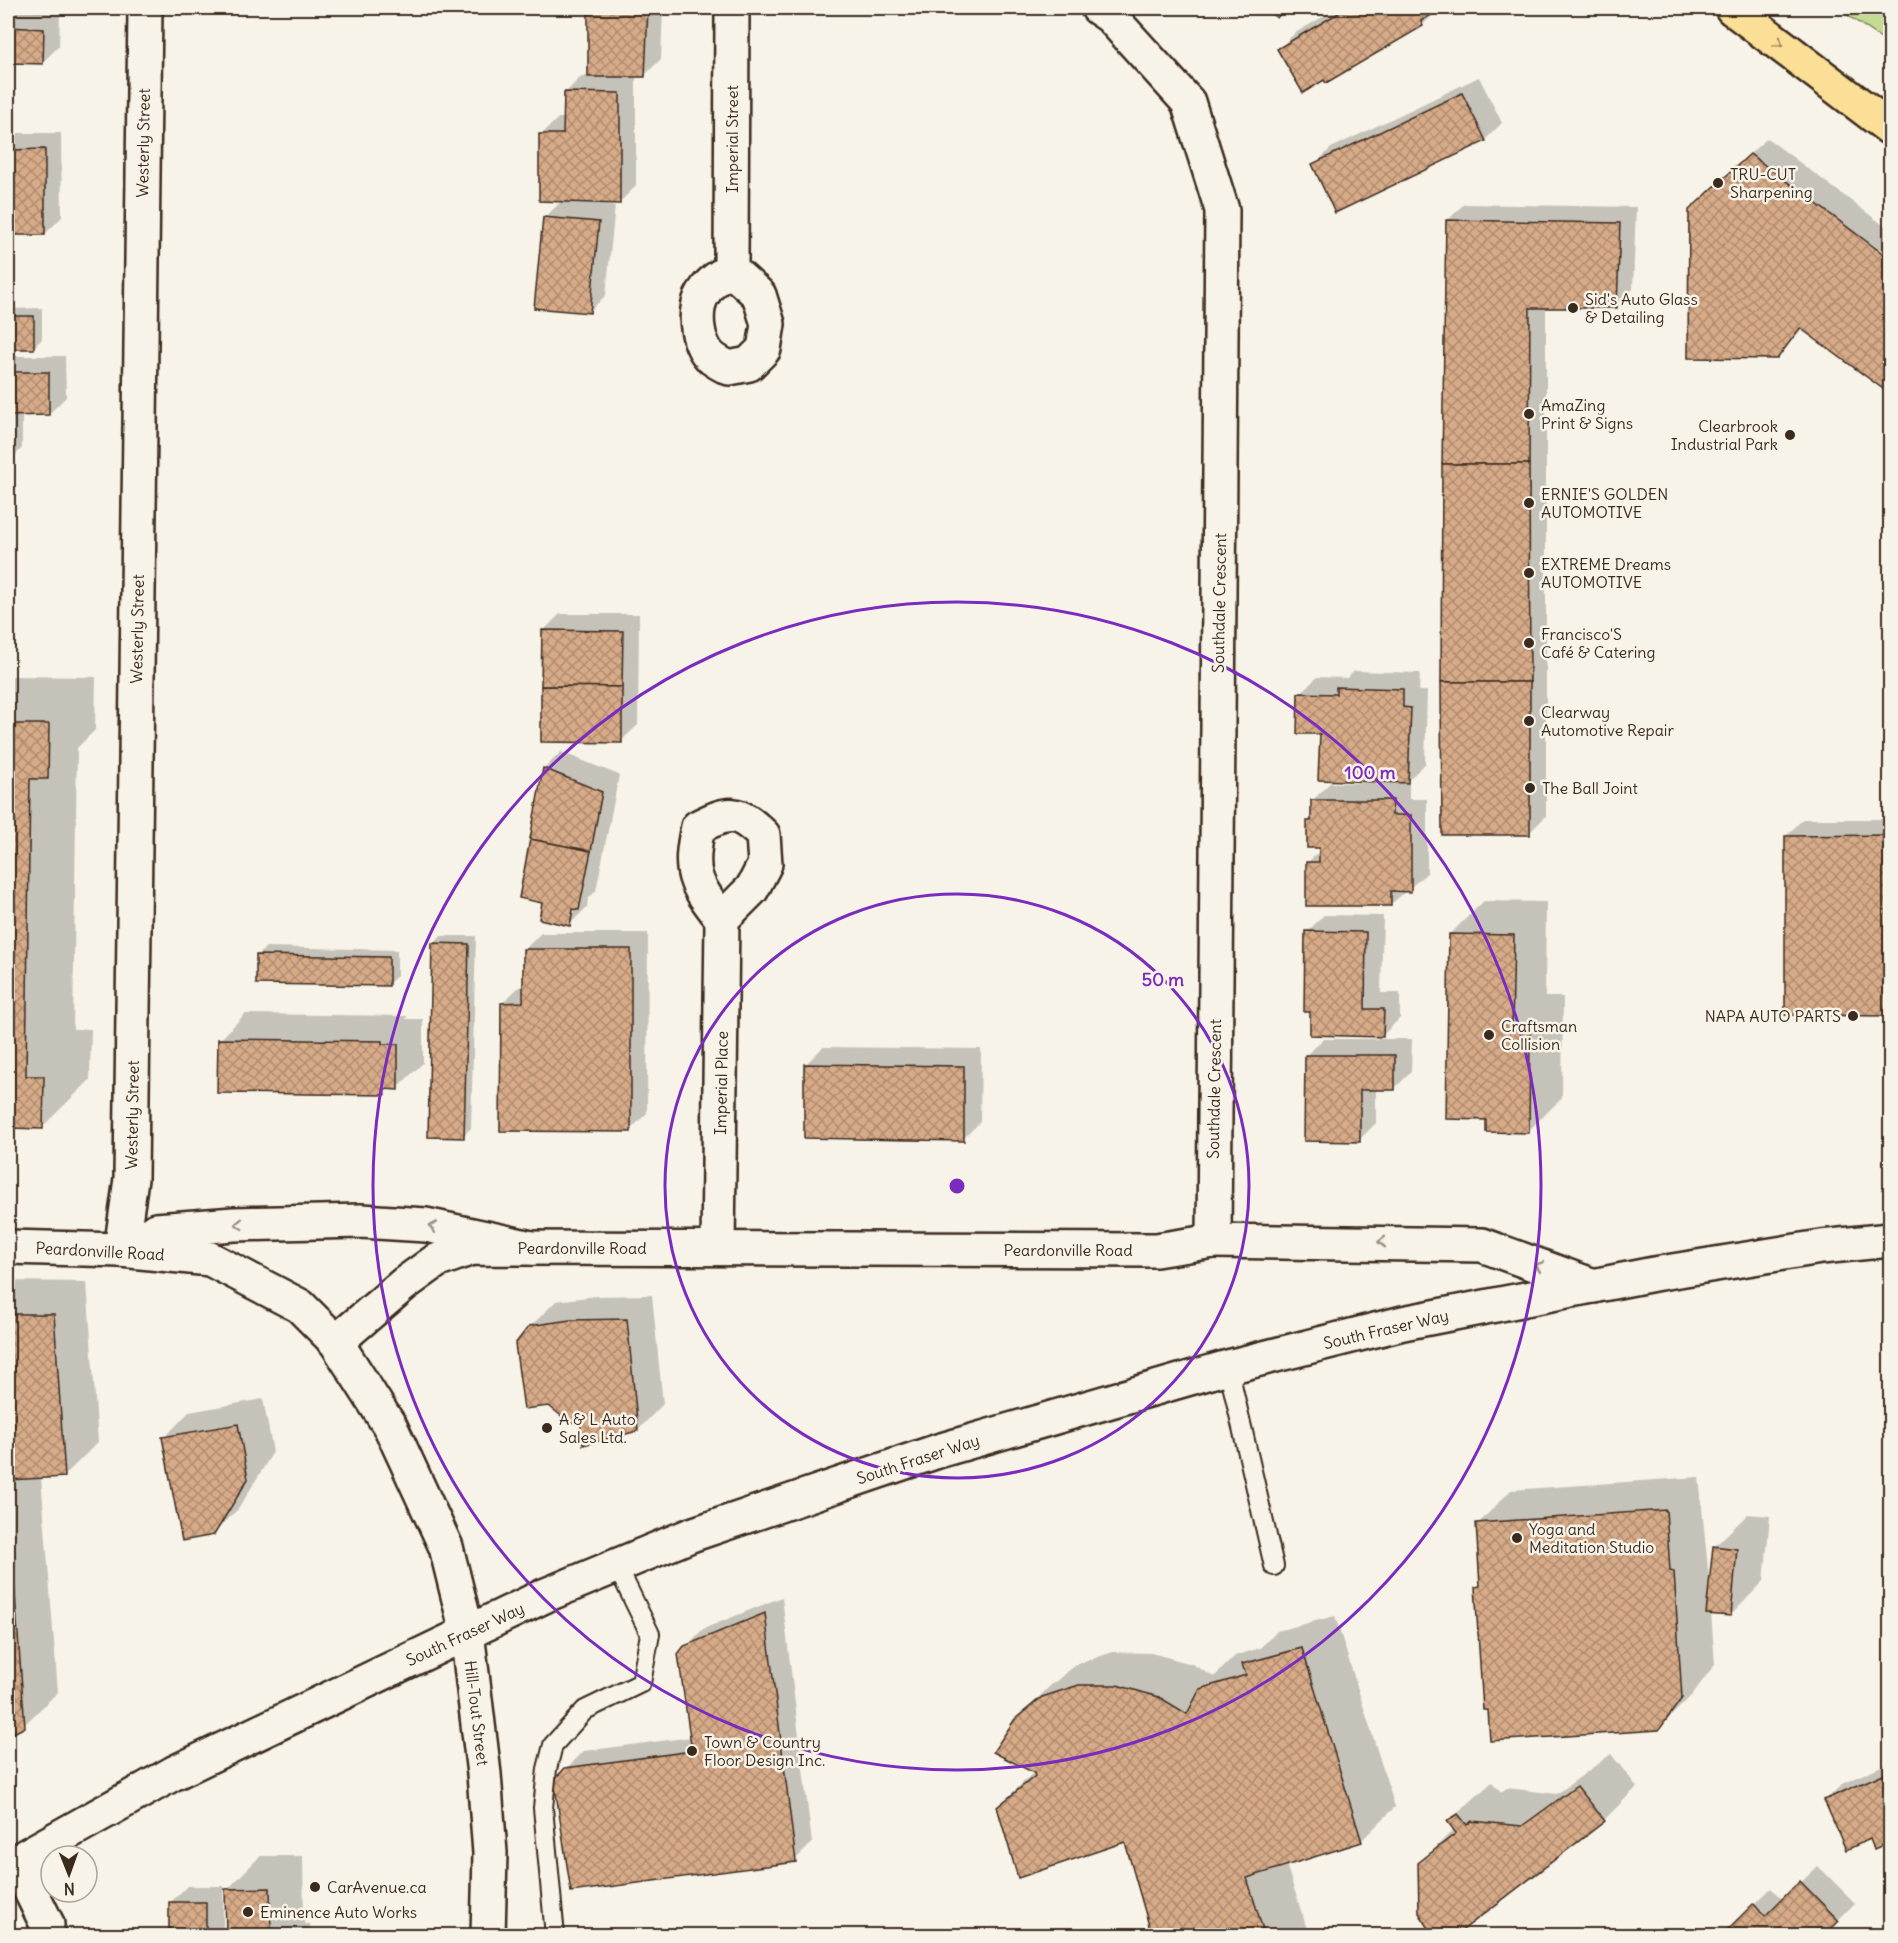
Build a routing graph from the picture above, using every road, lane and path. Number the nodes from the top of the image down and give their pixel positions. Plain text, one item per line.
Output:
1 (145, 8) edge
2 (732, 8) edge
3 (1098, 8) edge
4 (1732, 8) edge
5 (1890, 128) edge
6 (731, 270) dead end
7 (722, 919) dead end
8 (1890, 1240) edge
9 (1214, 1241) junction
10 (8, 1247) edge
11 (531, 1248) junction
12 (718, 1248) junction
13 (122, 1250) junction
14 (1594, 1286) junction
15 (336, 1342) junction
16 (1228, 1367) junction
17 (617, 1566) junction
18 (1274, 1566) dead end
19 (466, 1632) junction
20 (12, 1863) edge
21 (46, 1935) edge
22 (488, 1935) edge
23 (555, 1935) edge

1 - 13 street, Westerly Street
2 - 6 street, Imperial Street
3 - 9 street, Southdale Crescent
4 -> 5 highway
7 - 12 street, Imperial Place
8 - 14 street, South Fraser Way
9 - 12 street, Peardonville Road
14 -> 9 street, Peardonville Road
10 - 13 street, Peardonville Road
11 - 12 street, Peardonville Road
11 -> 13 street
11 - 15 street, Peardonville Road
13 - 15 street, Peardonville Road
14 - 16 street, South Fraser Way
15 - 19 street, Hill-Tout Street
16 - 17 street, South Fraser Way
16 - 18 lane
17 - 19 street, South Fraser Way
17 - 23 lane
19 - 20 street, South Fraser Way
19 - 22 street, Hill-Tout Street
20 - 21 street

